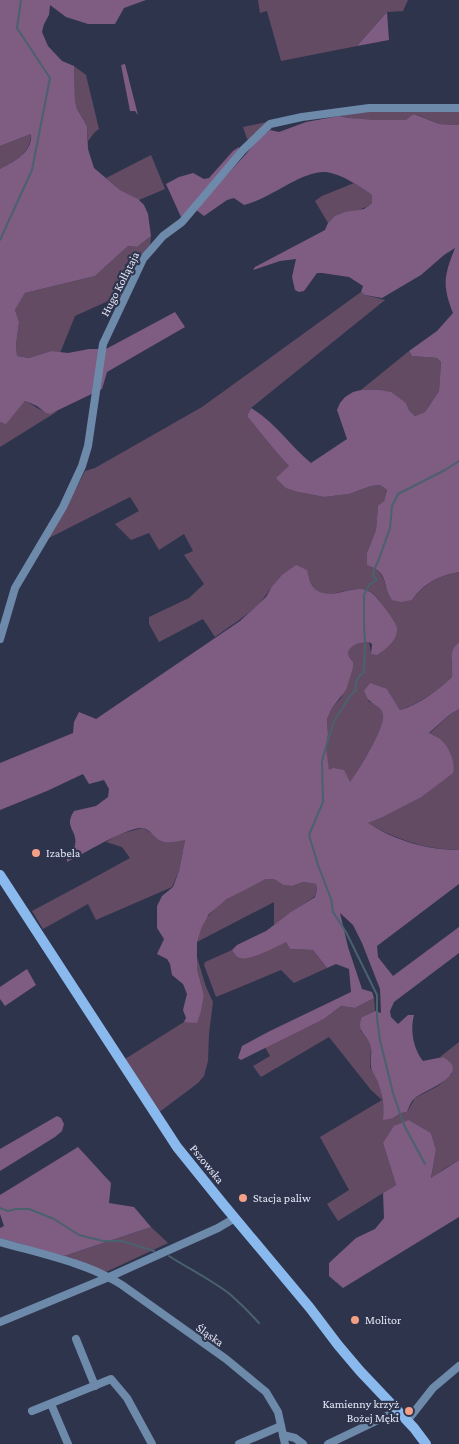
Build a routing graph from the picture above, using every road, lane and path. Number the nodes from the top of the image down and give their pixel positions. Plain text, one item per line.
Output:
1 (459, 108) edge
2 (0, 639) edge
3 (0, 875) edge
4 (235, 1218) junction
5 (0, 1242) edge
6 (109, 1276) junction
7 (0, 1322) edge
8 (76, 1339) dead end
9 (459, 1366) edge
10 (95, 1386) junction
11 (51, 1404) junction
12 (397, 1411) junction
13 (32, 1412) dead end
14 (407, 1421) junction
15 (282, 1430) junction
16 (68, 1444) edge
17 (152, 1444) edge
18 (239, 1444) edge
19 (285, 1444) edge
20 (302, 1444) edge
21 (328, 1444) edge
22 (426, 1444) edge

1 - 2 street, Hugo Kołłątaja
3 - 4 main road, Pszowska
4 - 6 street
4 - 12 main road, Pszowska
5 - 6 street, Śląska
6 - 7 street
6 - 15 street, Śląska
8 - 10 street
9 - 14 street
10 - 11 street
10 - 17 street
11 - 13 street
11 - 16 street
12 - 14 main road, Pszowska
12 - 21 street
14 - 22 main road, Pszowska
15 - 18 street
15 - 19 street, Śląska
15 - 20 street

